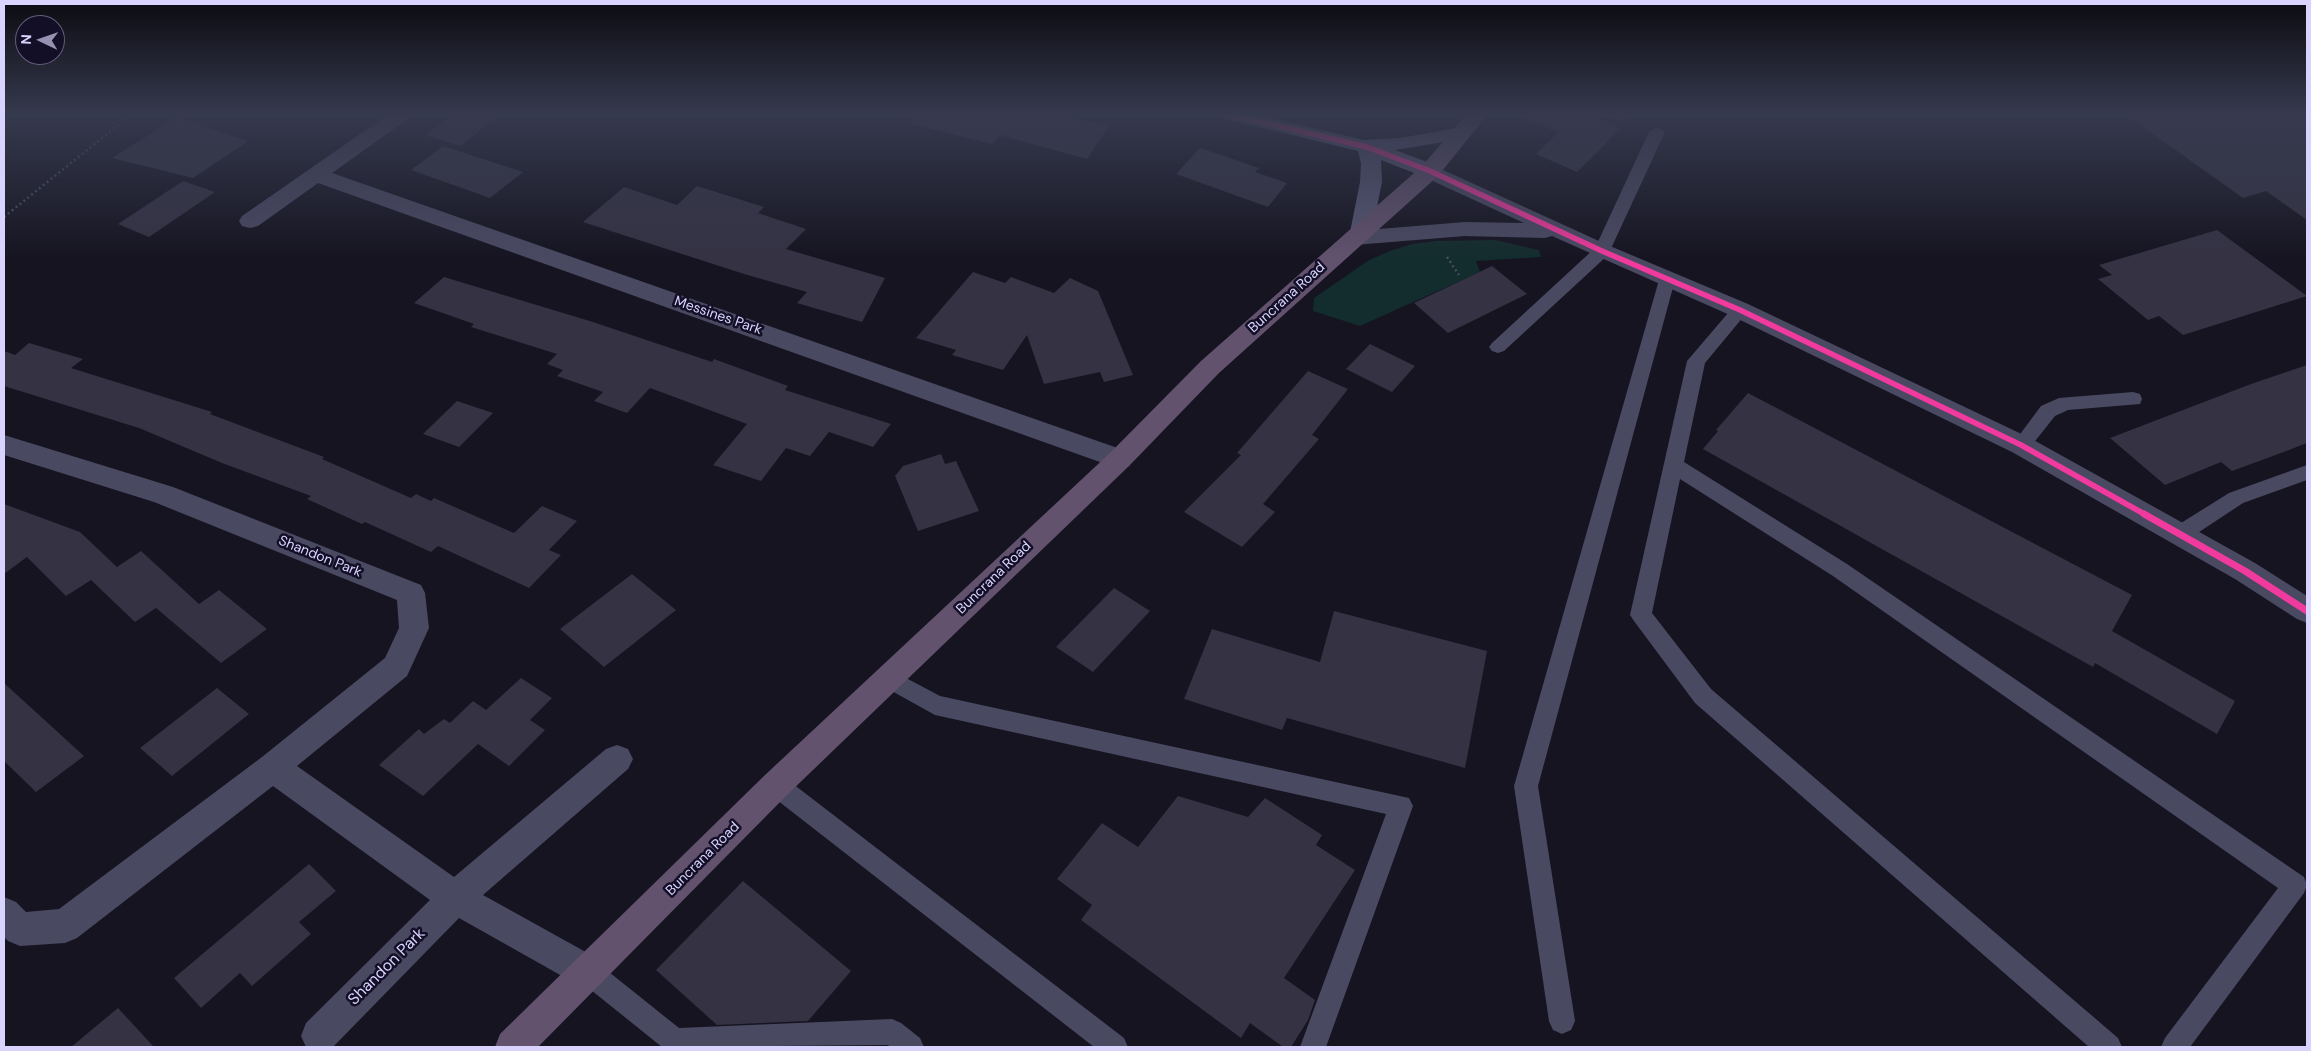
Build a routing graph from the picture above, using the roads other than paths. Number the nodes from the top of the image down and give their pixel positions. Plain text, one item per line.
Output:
1 (333, 163) edge
2 (1372, 163) edge
3 (1408, 163) edge
4 (1437, 163) edge
5 (1643, 163) edge
6 (1430, 171) junction
7 (316, 175) junction
8 (250, 222) dead end
9 (1559, 231) junction
10 (1358, 235) junction
11 (1602, 251) junction
12 (1667, 280) junction
13 (1740, 310) junction
14 (1498, 347) dead end
15 (2133, 399) dead end
16 (4, 444) edge
17 (2021, 445) junction
18 (1120, 459) junction
19 (1674, 465) junction
20 (2307, 472) edge
21 (2180, 534) junction
22 (2307, 611) edge
23 (890, 678) junction
24 (617, 759) dead end
25 (272, 767) junction
26 (776, 785) junction
27 (456, 898) junction
28 (4, 914) edge
29 (590, 972) junction
30 (1562, 1021) dead end
31 (319, 1036) dead end
32 (513, 1047) edge
33 (911, 1047) edge
34 (1115, 1047) edge
35 (1313, 1047) edge
36 (2109, 1047) edge
37 (2174, 1047) edge

1 - 7 street
2 - 10 main road
3 - 6 main road
4 - 6 highway, Buncrana Road
5 - 11 lane
6 - 9 street
6 - 10 highway, Buncrana Road
7 - 8 street
7 - 18 street, Messines Park
9 - 10 street
9 - 11 street
10 - 18 highway, Buncrana Road
11 - 12 street
11 - 14 lane
12 - 13 street
12 - 30 lane
13 - 17 street
13 - 19 lane
15 - 17 lane
16 - 25 street, Shandon Park
17 - 21 street
18 - 23 highway, Buncrana Road
19 - 36 lane
19 - 37 lane
20 - 21 lane
21 - 22 street
23 - 26 highway, Buncrana Road
23 - 35 lane
24 - 27 street, Shandon Park
25 - 27 street
25 - 28 street, Shandon Park
26 - 29 highway, Buncrana Road
26 - 34 lane
27 - 29 street
27 - 31 street, Shandon Park
29 - 32 highway, Buncrana Road
29 - 33 lane

